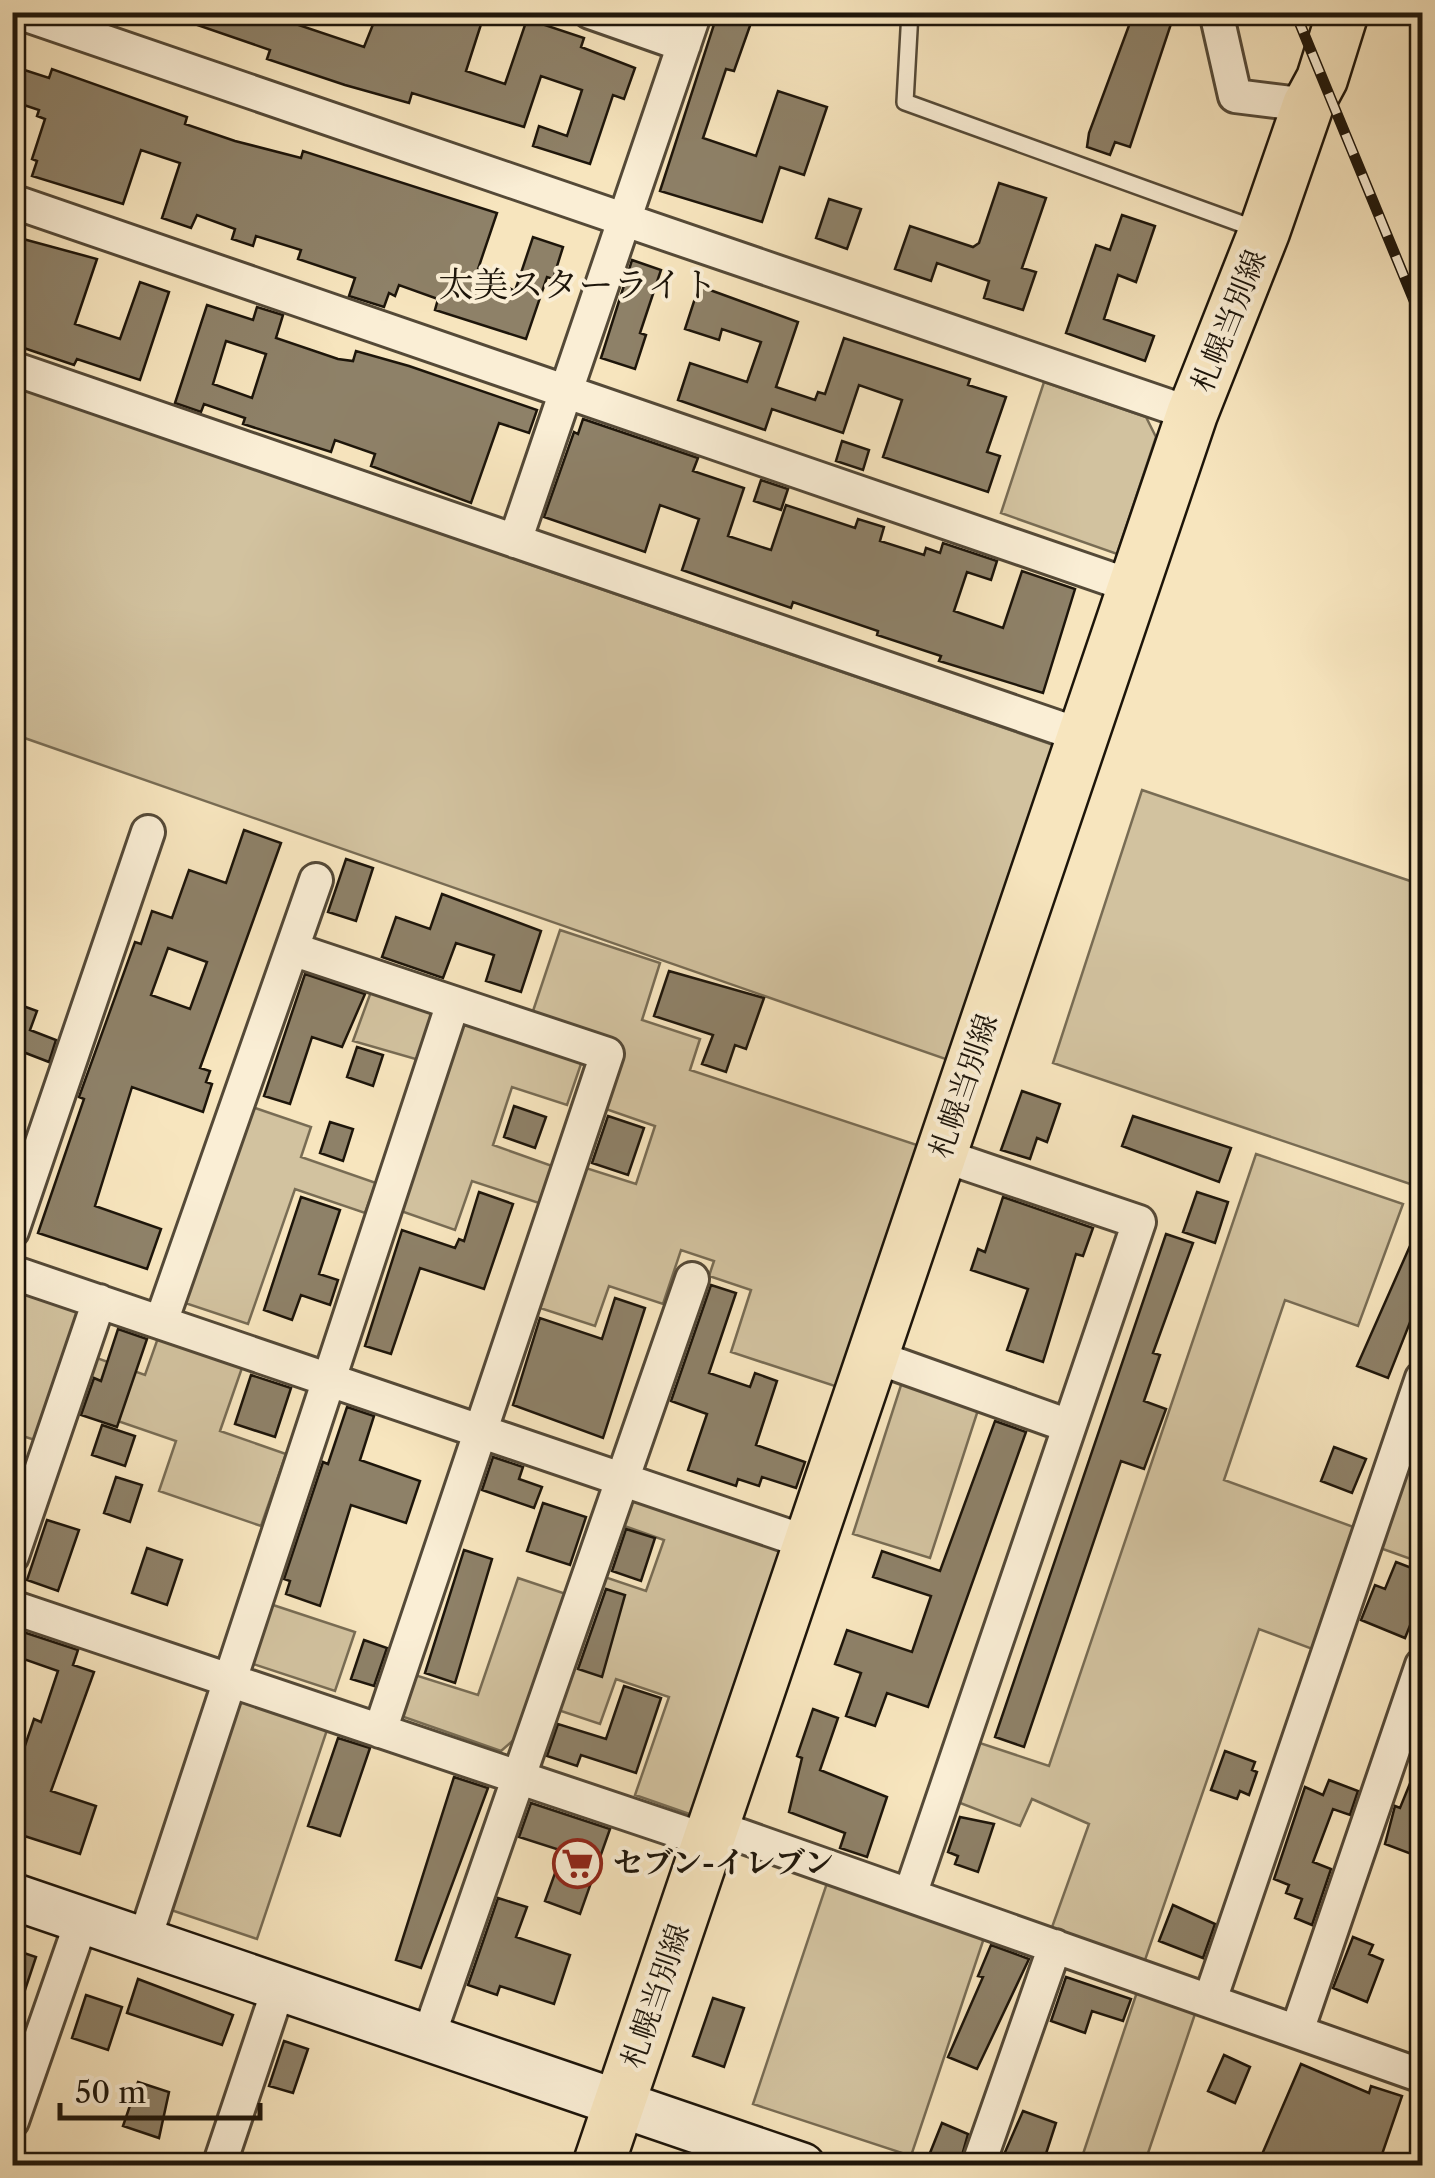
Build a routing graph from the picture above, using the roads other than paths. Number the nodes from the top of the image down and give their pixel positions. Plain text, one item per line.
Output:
1 (18, 12) edge
2 (590, 12) edge
3 (695, 12) edge
4 (910, 12) edge
5 (1216, 12) edge
6 (1343, 12) edge
7 (684, 45) junction
8 (1308, 105) junction
9 (12, 201) edge
10 (624, 220) junction
11 (1264, 232) junction
12 (12, 368) edge
13 (566, 392) junction
14 (1192, 414) junction
15 (515, 541) junction
16 (1134, 587) junction
17 (1083, 736) junction
18 (148, 832) dead end
19 (316, 880) dead end
20 (292, 949) junction
21 (453, 1003) junction
22 (941, 1155) junction
23 (12, 1231) edge
24 (12, 1272) edge
25 (692, 1279) dead end
26 (99, 1301) junction
27 (161, 1322) junction
28 (872, 1356) junction
29 (1422, 1378) edge
30 (329, 1379) junction
31 (1069, 1426) junction
32 (482, 1431) junction
33 (622, 1479) junction
34 (809, 1543) junction
35 (12, 1556) edge
36 (12, 1607) edge
37 (1422, 1665) edge
38 (227, 1679) junction
39 (380, 1731) junction
40 (520, 1778) junction
41 (711, 1834) junction
42 (910, 1895) junction
43 (12, 1896) edge
44 (82, 1920) junction
45 (144, 1941) junction
46 (1055, 1946) junction
47 (279, 1987) junction
48 (1210, 2000) junction
49 (1297, 2031) junction
50 (428, 2038) junction
51 (1422, 2076) edge
52 (620, 2103) junction
53 (12, 2120) edge
54 (219, 2166) edge
55 (598, 2166) edge
56 (802, 2166) edge
57 (978, 2166) edge

1 - 10 street
2 - 7 street
3 - 7 street
4 - 11 lane
5 - 8 street
6 - 8 main road, 札幌当別線
7 - 10 street
8 - 11 main road, 札幌当別線
9 - 13 street
10 - 13 street
10 - 14 street
11 - 14 main road, 札幌当別線
12 - 15 street
13 - 15 street
13 - 16 street
14 - 16 main road, 札幌当別線
15 - 17 street
16 - 17 main road, 札幌当別線
17 - 22 main road, 札幌当別線
18 - 23 street
19 - 20 street
20 - 21 street
20 - 27 street
21 - 30 street
21 - 32 street
22 - 28 main road, 札幌当別線
22 - 31 street
24 - 26 street
25 - 33 street
26 - 27 street
26 - 35 street
27 - 30 street
28 - 31 street
28 - 34 main road, 札幌当別線
29 - 48 street
30 - 32 street
30 - 38 street
31 - 42 street
32 - 33 street
32 - 39 street
33 - 34 street
33 - 40 street
34 - 41 main road, 札幌当別線
36 - 38 street
37 - 49 street
38 - 39 street
38 - 45 street
39 - 40 street
40 - 41 street
40 - 50 street
41 - 42 street
41 - 52 main road, 札幌当別線
42 - 46 street
43 - 44 street
44 - 45 street
44 - 53 street
45 - 47 street
46 - 48 street
46 - 57 street
47 - 50 street
47 - 54 street
48 - 49 street
49 - 51 street
50 - 52 street
52 - 55 main road, 札幌当別線
52 - 56 street

